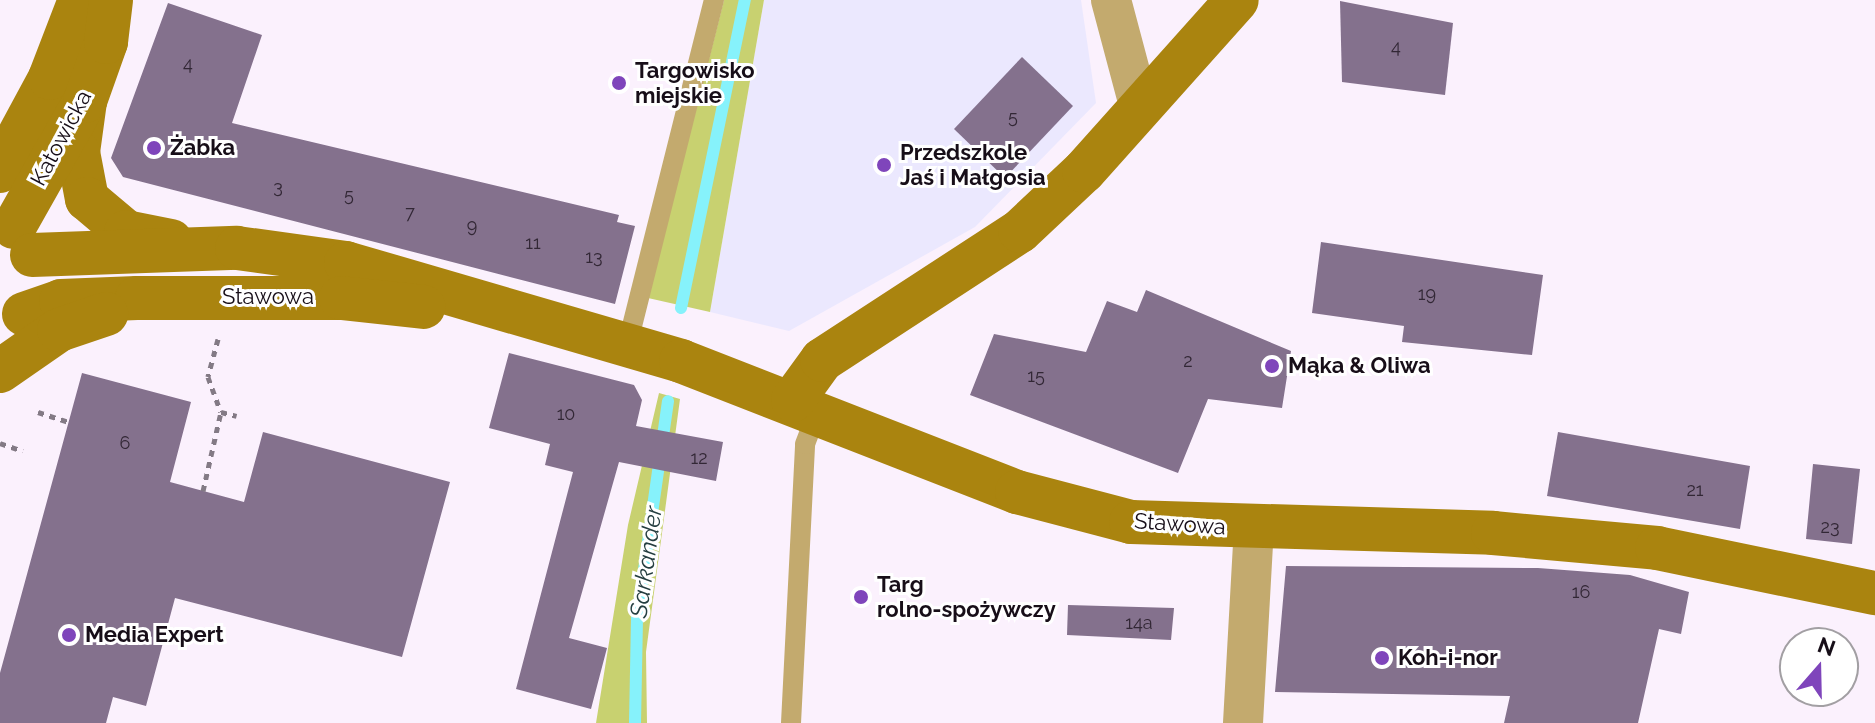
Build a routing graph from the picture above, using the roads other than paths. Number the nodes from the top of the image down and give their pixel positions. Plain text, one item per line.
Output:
1 (79, 0) edge
2 (111, 0) edge
3 (714, 0) edge
4 (1111, 0) edge
5 (1237, 0) edge
6 (85, 101) junction
7 (1139, 105) junction
8 (0, 126) edge
9 (0, 171) edge
10 (15, 233) edge
11 (237, 248) junction
12 (137, 298) junction
13 (514, 316) junction
14 (12, 326) edge
15 (627, 346) junction
16 (0, 371) edge
17 (806, 405) junction
18 (1254, 529) junction
19 (1875, 593) edge
20 (791, 723) edge
21 (1243, 723) edge

1 - 8 street
1 - 9 street, Katowicka
2 - 6 street, Katowicka
3 - 15 lane
4 - 7 street
5 - 7 street
6 - 10 street, Katowicka
6 - 11 street
7 - 17 street
10 - 11 street, Stawowa
10 - 14 street
11 - 13 street, Stawowa
12 - 13 street, Stawowa
12 - 14 street, Stawowa
12 - 16 street
13 - 15 street, Stawowa
15 - 17 street, Stawowa
17 - 18 street, Stawowa
17 - 20 lane
18 - 19 street, Stawowa
18 - 21 street

